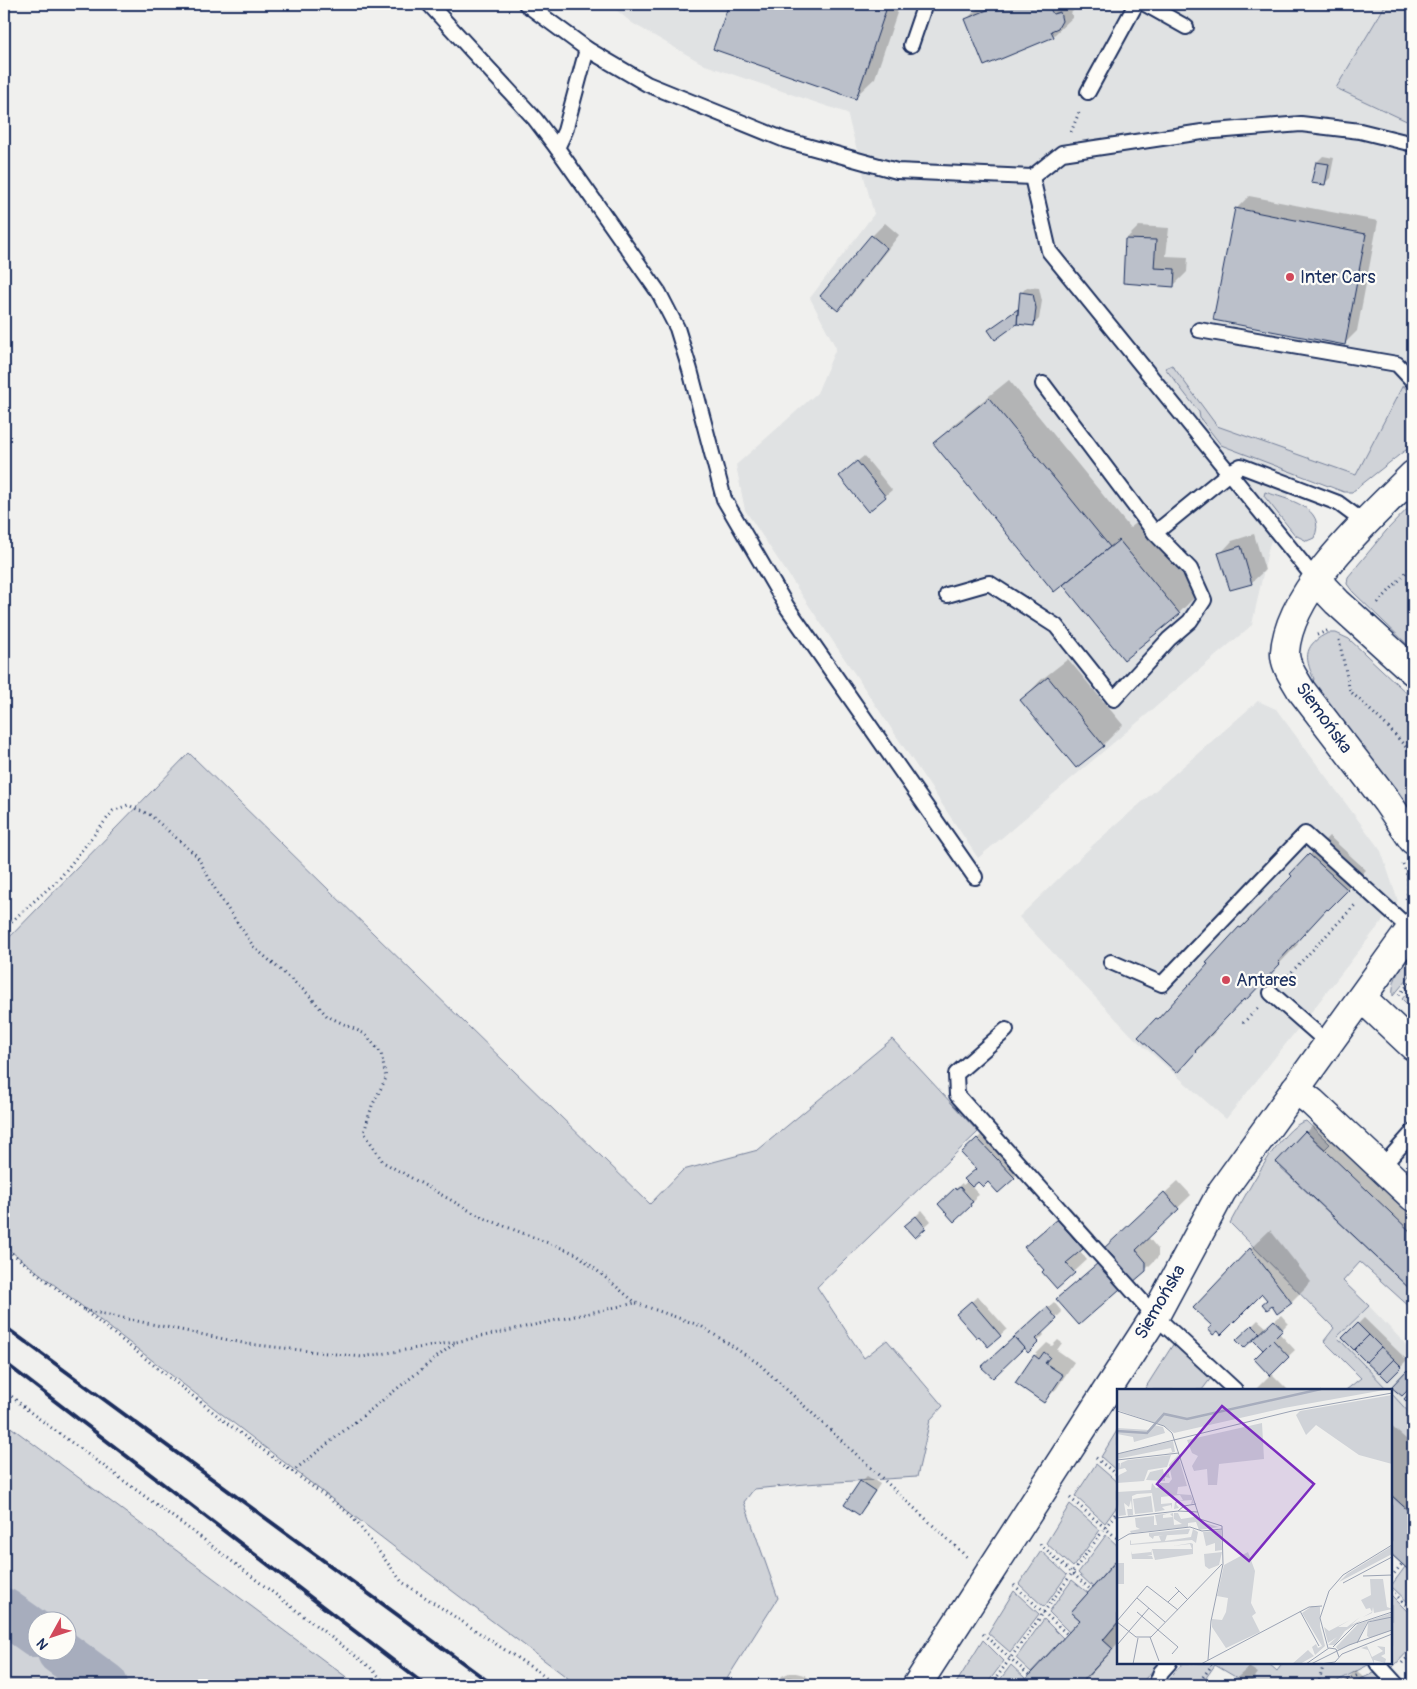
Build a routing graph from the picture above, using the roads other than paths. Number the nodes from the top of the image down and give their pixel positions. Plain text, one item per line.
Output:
1 (429, 4) edge
2 (526, 4) edge
3 (924, 4) edge
4 (1136, 4) edge
5 (1145, 4) edge
6 (1186, 27) dead end
7 (911, 45) dead end
8 (587, 50) junction
9 (1088, 92) road end
10 (1413, 144) edge
11 (557, 148) junction
12 (1032, 177) junction
13 (1199, 330) dead end
14 (1413, 381) edge
15 (1043, 384) dead end
16 (1230, 472) junction
17 (1413, 474) edge
18 (1365, 523) junction
19 (1155, 533) junction
20 (1316, 580) junction
21 (947, 594) dead end
22 (1413, 671) edge
23 (1407, 850) edge
24 (975, 877) dead end
25 (1408, 925) edge
26 (1111, 962) dead end
27 (1271, 993) road end
28 (1362, 998) junction
29 (1006, 1030) dead end
30 (1328, 1043) junction
31 (1413, 1046) edge
32 (1295, 1089) junction
33 (1413, 1132) edge
34 (1382, 1167) junction
35 (1413, 1197) edge
36 (1155, 1316) junction
37 (1234, 1389) edge
38 (1168, 1664) edge
39 (1378, 1664) edge
40 (917, 1685) edge
41 (1156, 1685) edge
42 (1398, 1685) edge

1 - 11 lane
2 - 8 lane
3 - 7 lane
4 - 9 lane
5 - 6 lane
8 - 11 lane
8 - 12 lane
10 - 12 lane
11 - 24 lane
12 - 16 lane
13 - 14 lane
15 - 19 lane
16 - 18 lane
16 - 19 lane
16 - 20 lane
17 - 18 street, Siemońska
18 - 20 street, Siemońska
19 - 21 lane
20 - 22 street
20 - 23 street, Siemońska
25 - 26 lane
25 - 28 street, Siemońska
27 - 30 lane
28 - 30 street, Siemońska
28 - 31 street
29 - 36 lane
30 - 32 street, Siemońska
32 - 34 street
32 - 36 street, Siemońska
33 - 34 lane
34 - 35 street
36 - 37 lane
36 - 40 street, Siemońska
38 - 41 lane
39 - 42 lane

